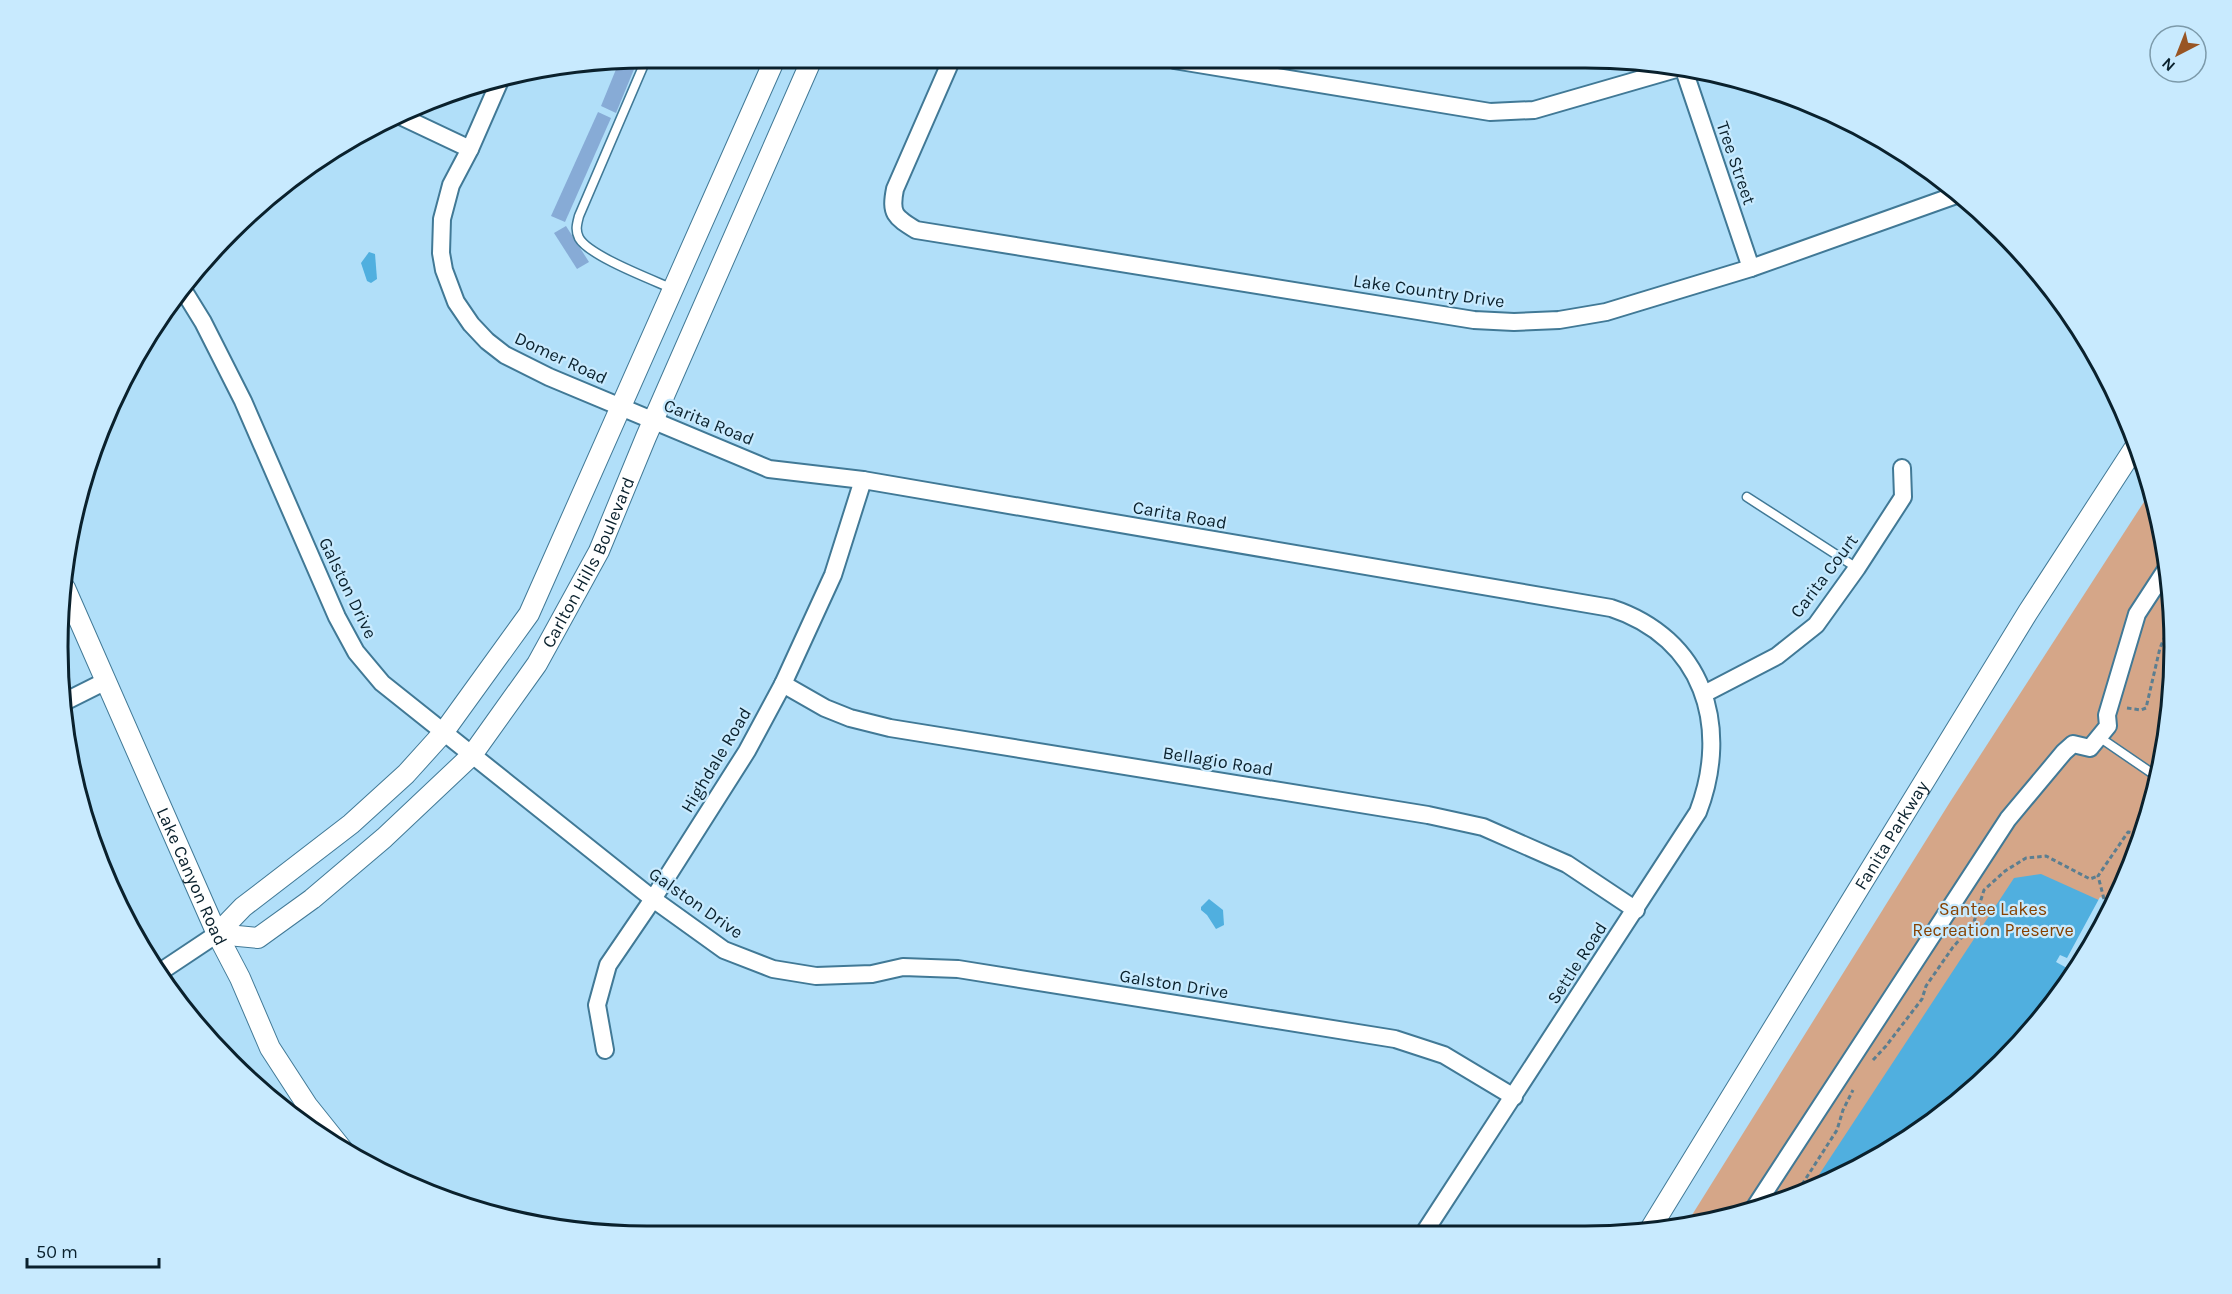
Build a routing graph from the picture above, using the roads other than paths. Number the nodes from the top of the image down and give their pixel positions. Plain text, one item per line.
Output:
1 (642, 68) edge
2 (771, 68) edge
3 (808, 68) edge
4 (948, 68) edge
5 (1223, 68) edge
6 (1664, 73) edge
7 (1686, 77) edge
8 (497, 87) edge
9 (408, 120) edge
10 (470, 149) junction
11 (1950, 197) edge
12 (1751, 268) junction
13 (674, 289) junction
14 (186, 295) edge
15 (622, 407) junction
16 (654, 421) junction
17 (2131, 453) edge
18 (1902, 468) dead end
19 (863, 480) junction
20 (1747, 497) dead end
21 (1857, 568) junction
22 (2161, 578) edge
23 (70, 599) edge
24 (104, 682) junction
25 (783, 684) junction
26 (1704, 694) junction
27 (70, 699) edge
28 (442, 733) junction
29 (2099, 737) junction
30 (472, 755) junction
31 (2150, 772) edge
32 (653, 899) junction
33 (1636, 910) junction
34 (217, 934) junction
35 (165, 969) edge
36 (605, 1050) dead end
37 (1514, 1097) junction
38 (329, 1131) edge
39 (1760, 1199) edge
40 (1654, 1223) edge
41 (1429, 1226) edge

1 - 13 lane
2 - 13 street, Carlton Hills Boulevard
3 - 16 street, Carlton Hills Boulevard
4 - 12 street, Lake Country Drive
5 - 6 street
7 - 12 street, Tree Street
8 - 10 street, Domer Road
9 - 10 street
10 - 15 street, Domer Road
11 - 12 street, Lake Country Drive
13 - 15 street, Carlton Hills Boulevard
14 - 28 street, Galston Drive
15 - 16 street, Carita Road
15 - 28 street, Carlton Hills Boulevard
16 - 19 street, Carita Road
16 - 30 street, Carlton Hills Boulevard
17 - 40 street, Fanita Parkway
18 - 21 street, Carita Court
19 - 25 street, Highdale Road
19 - 26 street, Carita Road
20 - 21 lane
21 - 26 street, Carita Court
22 - 29 street
23 - 24 street, Lake Canyon Road
24 - 27 street
24 - 34 street, Lake Canyon Road
25 - 32 street, Highdale Road
25 - 33 street, Bellagio Road
26 - 33 street, Settle Road
28 - 30 street, Galston Drive
28 - 34 street, Carlton Hills Boulevard
29 - 31 lane
29 - 39 street
30 - 32 street, Galston Drive
30 - 34 street, Carlton Hills Boulevard
32 - 36 street, Highdale Road
32 - 37 street, Galston Drive
33 - 37 street, Settle Road
34 - 35 street, Carlton Hills Boulevard
34 - 38 street, Lake Canyon Road
37 - 41 street, Settle Road

